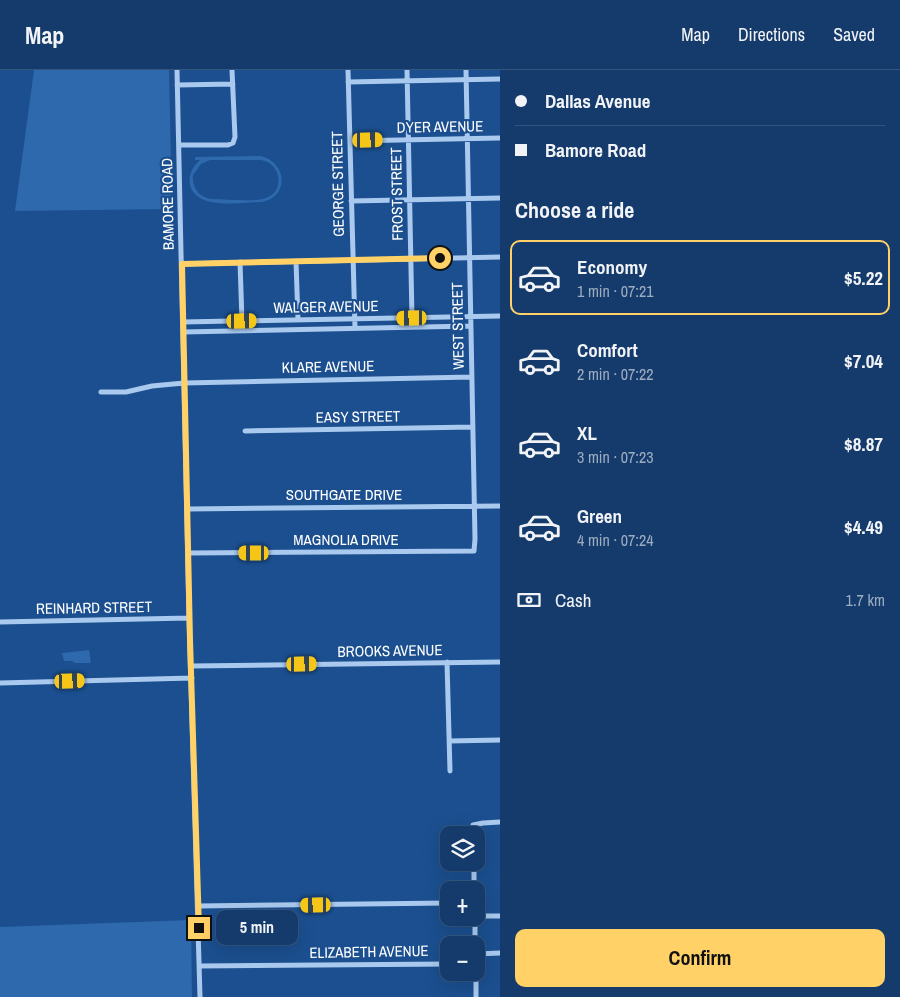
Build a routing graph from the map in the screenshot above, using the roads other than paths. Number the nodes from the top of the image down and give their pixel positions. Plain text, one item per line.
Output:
1 (177, 70) edge
2 (232, 70) edge
3 (348, 70) edge
4 (407, 70) edge
5 (466, 70) edge
6 (466, 79) junction
7 (500, 79) edge
8 (407, 81) junction
9 (348, 82) junction
10 (233, 84) junction
11 (177, 85) junction
12 (500, 138) edge
13 (467, 139) junction
14 (350, 140) junction
15 (408, 140) junction
16 (179, 145) junction
17 (468, 198) junction
18 (500, 198) edge
19 (409, 200) junction
20 (352, 201) junction
21 (500, 257) edge
22 (469, 258) junction
23 (411, 259) junction
24 (353, 260) junction
25 (296, 261) junction
26 (240, 262) junction
27 (182, 264) junction
28 (500, 316) edge
29 (471, 317) junction
30 (412, 318) junction
31 (354, 319) junction
32 (298, 320) junction
33 (242, 321) junction
34 (183, 322) junction
35 (471, 326) junction
36 (355, 328) junction
37 (183, 332) junction
38 (472, 377) junction
39 (184, 383) junction
40 (101, 392) dead end
41 (473, 427) junction
42 (245, 431) dead end
43 (474, 506) junction
44 (500, 506) edge
45 (188, 509) junction
46 (474, 552) joint
47 (189, 553) junction
48 (189, 618) junction
49 (0, 622) edge
50 (447, 662) junction
51 (500, 662) edge
52 (191, 666) junction
53 (192, 678) junction
54 (0, 683) edge
55 (500, 740) edge
56 (449, 741) junction
57 (450, 771) dead end
58 (500, 822) edge
59 (473, 826) edge
60 (440, 903) edge
61 (198, 906) junction
62 (500, 916) edge
63 (485, 917) edge
64 (500, 953) edge
65 (485, 954) edge
66 (440, 964) edge
67 (200, 966) junction
68 (476, 981) edge
69 (200, 997) edge
70 (476, 997) edge

1 - 11 street, BAMORE ROAD
2 - 10 street
3 - 9 street, GEORGE STREET
4 - 8 street, FROST STREET
5 - 6 street, WEST STREET
6 - 7 street
6 - 8 street
6 - 13 street, WEST STREET
8 - 9 street
8 - 15 street, FROST STREET
9 - 14 street, GEORGE STREET
10 - 11 street
10 - 16 street
11 - 16 street, BAMORE ROAD
12 - 13 street, DYER AVENUE
13 - 15 street, DYER AVENUE
13 - 17 street, WEST STREET
14 - 15 street, DYER AVENUE
14 - 20 street, GEORGE STREET
15 - 19 street, FROST STREET
16 - 27 street, BAMORE ROAD
17 - 18 street
17 - 19 street
17 - 22 street, WEST STREET
19 - 20 street
19 - 23 street, FROST STREET
20 - 24 street, GEORGE STREET
21 - 22 street
22 - 23 street
22 - 29 street, WEST STREET
23 - 24 street
23 - 30 street, FROST STREET
24 - 25 street
24 - 31 street, GEORGE STREET
25 - 26 street
25 - 32 street
26 - 27 street
26 - 33 street
27 - 34 street, BAMORE ROAD
28 - 29 street, WALGER AVENUE
29 - 30 street, WALGER AVENUE
29 - 35 street, WEST STREET
30 - 31 street, WALGER AVENUE
31 - 32 street, WALGER AVENUE
31 - 36 street, GEORGE STREET
32 - 33 street, WALGER AVENUE
33 - 34 street, WALGER AVENUE
34 - 37 street, BAMORE ROAD
35 - 36 street, WALGER AVENUE
35 - 38 street, WEST STREET
36 - 37 street, WALGER AVENUE
37 - 39 street, BAMORE ROAD
38 - 39 street, KLARE AVENUE
38 - 41 street, WEST STREET
39 - 40 street, KLARE AVENUE
39 - 45 street, BAMORE ROAD
41 - 42 street, EASY STREET
41 - 43 street, WEST STREET
43 - 44 street, SOUTHGATE DRIVE
43 - 45 street, SOUTHGATE DRIVE
43 - 46 street, WEST STREET
45 - 47 street, BAMORE ROAD
46 - 47 street, MAGNOLIA DRIVE
47 - 48 street, BAMORE ROAD
48 - 49 street, REINHARD STREET
48 - 52 street, BAMORE ROAD
50 - 51 street, BROOKS AVENUE
50 - 52 street, BROOKS AVENUE
50 - 56 street
52 - 53 street, BAMORE ROAD
53 - 54 street
53 - 61 street, BAMORE ROAD
55 - 56 street
56 - 57 street
58 - 59 street
60 - 61 street
61 - 67 street, BAMORE ROAD
62 - 63 street
64 - 65 street
66 - 67 street, ELIZABETH AVENUE
67 - 69 street, BAMORE ROAD
68 - 70 street

